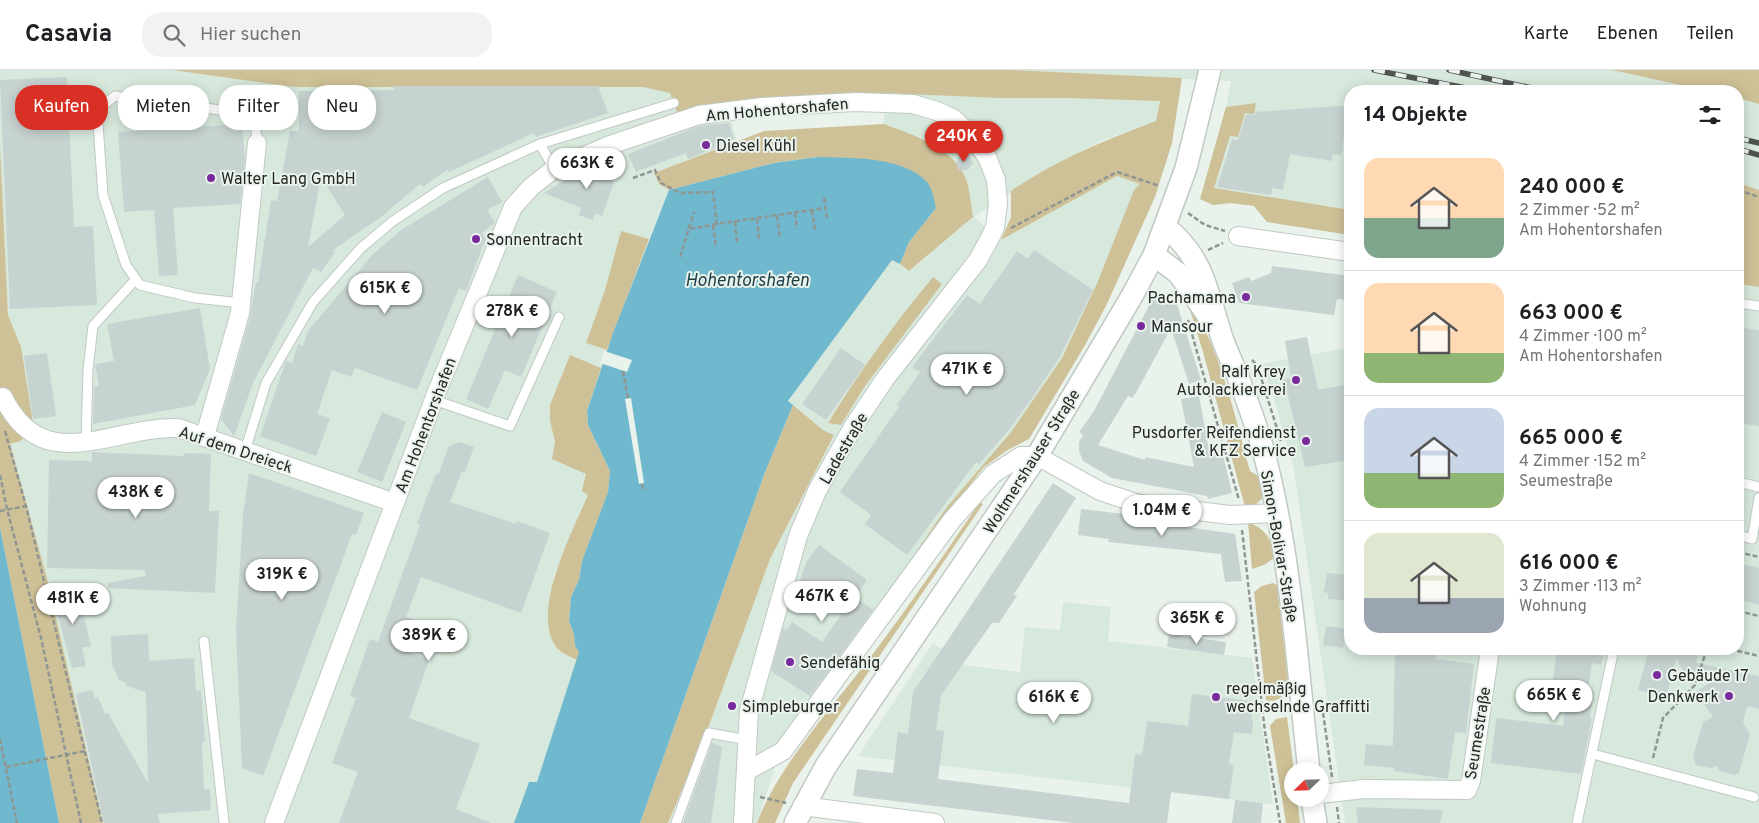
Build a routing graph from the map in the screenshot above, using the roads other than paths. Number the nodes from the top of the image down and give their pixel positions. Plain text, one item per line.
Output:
1 (1210, 70) edge
2 (674, 103) dead end
3 (257, 143) joint
4 (540, 144) junction
5 (987, 157) joint
6 (554, 169) junction
7 (1165, 227) junction
8 (1238, 236) road end
9 (1344, 251) edge
10 (1154, 255) junction
11 (136, 279) junction
12 (242, 303) junction
13 (1744, 304) edge
14 (1759, 306) edge
15 (559, 317) dead end
16 (1219, 328) junction
17 (3, 397) dead end
18 (434, 400) junction
19 (205, 436) junction
20 (86, 442) junction
21 (245, 451) junction
22 (1037, 456) junction
23 (1744, 483) edge
24 (1759, 487) edge
25 (1759, 498) edge
26 (395, 503) junction
27 (1277, 513) junction
28 (1744, 537) edge
29 (204, 641) dead end
30 (1489, 655) edge
31 (1613, 655) edge
32 (748, 740) junction
33 (1593, 754) junction
34 (1308, 762) edge
35 (748, 771) junction
36 (1329, 793) edge
37 (1754, 798) dead end
38 (1314, 808) edge
39 (798, 815) edge
40 (222, 823) edge
41 (274, 823) edge
42 (676, 823) edge
43 (743, 823) edge
44 (935, 823) edge
45 (1316, 823) edge
46 (1577, 823) edge

1 - 7 street, Woltmershauser Straße
2 - 4 lane
3 - 11 lane
3 - 12 street
4 - 6 lane
4 - 21 lane
5 - 6 street, Am Hohentorshafen
5 - 32 street, Ladestraße
6 - 18 street, Am Hohentorshafen
7 - 10 street, Woltmershauser Straße
7 - 16 street, Simon-Bolivar-Straße
8 - 9 street
10 - 16 street, Simon-Bolivar-Straße
10 - 22 street, Woltmershauser Straße
11 - 12 lane
11 - 20 lane
12 - 19 street
13 - 14 lane
15 - 18 lane
16 - 27 street, Simon-Bolivar-Straße
17 - 20 street, Auf dem Dreieck
18 - 26 street, Am Hohentorshafen
19 - 20 street, Auf dem Dreieck
19 - 21 street, Auf dem Dreieck
21 - 26 street, Auf dem Dreieck
22 - 27 street
22 - 35 street
22 - 39 street, Woltmershauser Straße
23 - 24 lane
25 - 28 lane
26 - 41 street, Am Hohentorshafen
27 - 34 street, Simon-Bolivar-Straße
29 - 40 lane
30 - 36 street, Seumestraße
31 - 33 lane
32 - 35 street, Ladestraße
32 - 42 lane
33 - 37 lane
33 - 46 lane
35 - 43 street, Ladestraße
38 - 45 street
39 - 44 street

